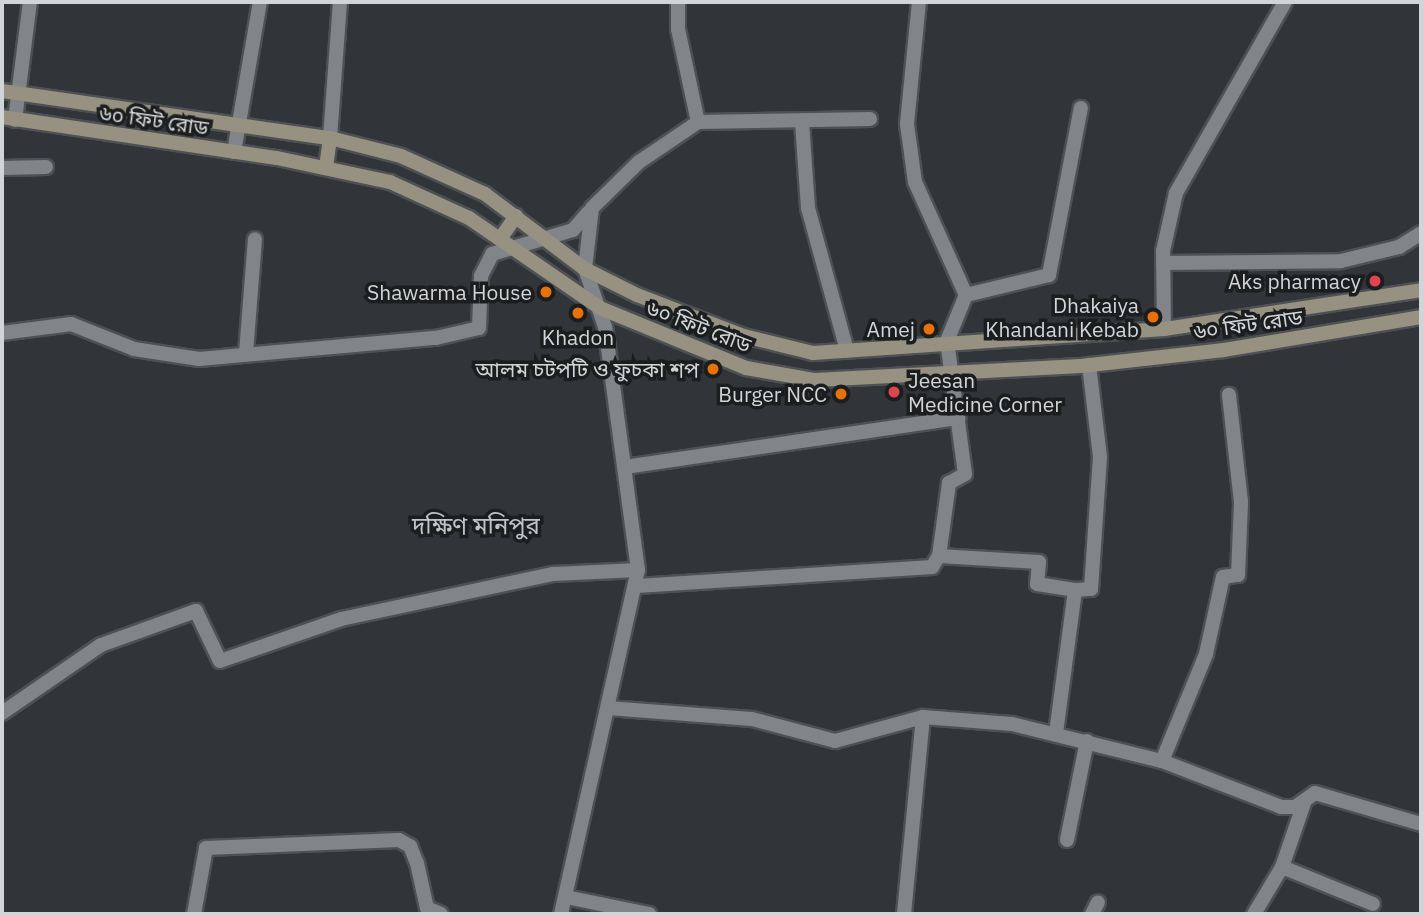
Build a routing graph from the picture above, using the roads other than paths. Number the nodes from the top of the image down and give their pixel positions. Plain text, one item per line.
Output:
1 (30, 2) edge
2 (260, 2) edge
3 (340, 2) edge
4 (678, 2) edge
5 (919, 2) edge
6 (1285, 2) edge
7 (2, 91) edge
8 (19, 94) junction
9 (1081, 108) dead end
10 (8, 118) edge
11 (870, 119) dead end
12 (698, 122) junction
13 (802, 122) junction
14 (239, 125) junction
15 (330, 138) junction
16 (234, 152) junction
17 (46, 167) dead end
18 (326, 167) junction
19 (2, 168) edge
20 (592, 208) junction
21 (516, 216) junction
22 (1421, 233) edge
23 (542, 236) junction
24 (256, 239) dead end
25 (504, 242) junction
26 (1163, 263) junction
27 (585, 270) junction
28 (1421, 289) edge
29 (637, 295) junction
30 (966, 295) junction
31 (600, 308) junction
32 (1421, 317) edge
33 (626, 320) junction
34 (1164, 329) junction
35 (2, 333) edge
36 (947, 341) junction
37 (847, 351) junction
38 (246, 353) junction
39 (1089, 365) junction
40 (952, 373) junction
41 (1229, 395) dead end
42 (958, 418) junction
43 (625, 467) junction
44 (939, 556) junction
45 (638, 570) junction
46 (637, 586) junction
47 (1075, 590) junction
48 (608, 708) junction
49 (2, 713) edge
50 (923, 717) junction
51 (1056, 733) junction
52 (1087, 741) junction
53 (1163, 761) junction
54 (1304, 803) junction
55 (1421, 824) edge
56 (1067, 840) dead end
57 (1282, 867) junction
58 (566, 897) junction
59 (1373, 904) dead end
60 (194, 914) edge
61 (441, 914) edge
62 (561, 914) edge
63 (649, 914) edge
64 (904, 914) edge
65 (1254, 914) edge

1 - 8 street
2 - 14 street
3 - 15 street
4 - 12 street
5 - 30 street
6 - 26 street
7 - 8 street, ৬০ ফিট রোড
8 - 10 street
8 - 14 street, ৬০ ফিট রোড
9 - 30 street
10 - 16 street, ৬০ ফিট রোড
11 - 13 street
12 - 13 street
12 - 20 street
13 - 37 street
14 - 15 street, ৬০ ফিট রোড
14 - 16 street
15 - 18 street
15 - 21 street, ৬০ ফিট রোড
16 - 18 street, ৬০ ফিট রোড
17 - 19 street
18 - 25 street, ৬০ ফিট রোড
20 - 23 street
20 - 27 street
21 - 23 street, ৬০ ফিট রোড
21 - 25 street
22 - 26 street
23 - 25 street
23 - 27 street, ৬০ ফিট রোড
24 - 38 street
25 - 31 street, ৬০ ফিট রোড
25 - 38 street
26 - 34 street
27 - 29 street, ৬০ ফিট রোড
27 - 31 street
28 - 34 street, ৬০ ফিট রোড
29 - 33 street
29 - 37 street, ৬০ ফিট রোড
30 - 36 street
31 - 33 street, ৬০ ফিট রোড
31 - 43 street
32 - 39 street, ৬০ ফিট রোড
33 - 40 street, ৬০ ফিট রোড
34 - 36 street, ৬০ ফিট রোড
35 - 38 street
36 - 37 street, ৬০ ফিট রোড
36 - 40 street
39 - 40 street, ৬০ ফিট রোড
39 - 47 street
40 - 42 street
41 - 53 street
42 - 43 street
42 - 44 street
43 - 45 street
44 - 46 street
44 - 47 street
45 - 46 street
45 - 49 street
46 - 48 street
47 - 51 street
48 - 50 street
48 - 58 street
50 - 51 street
50 - 64 street
51 - 52 street
52 - 53 street
52 - 56 street
53 - 54 street
54 - 55 street
54 - 57 street
57 - 59 street
57 - 65 street
58 - 62 street
58 - 63 street
60 - 61 street

